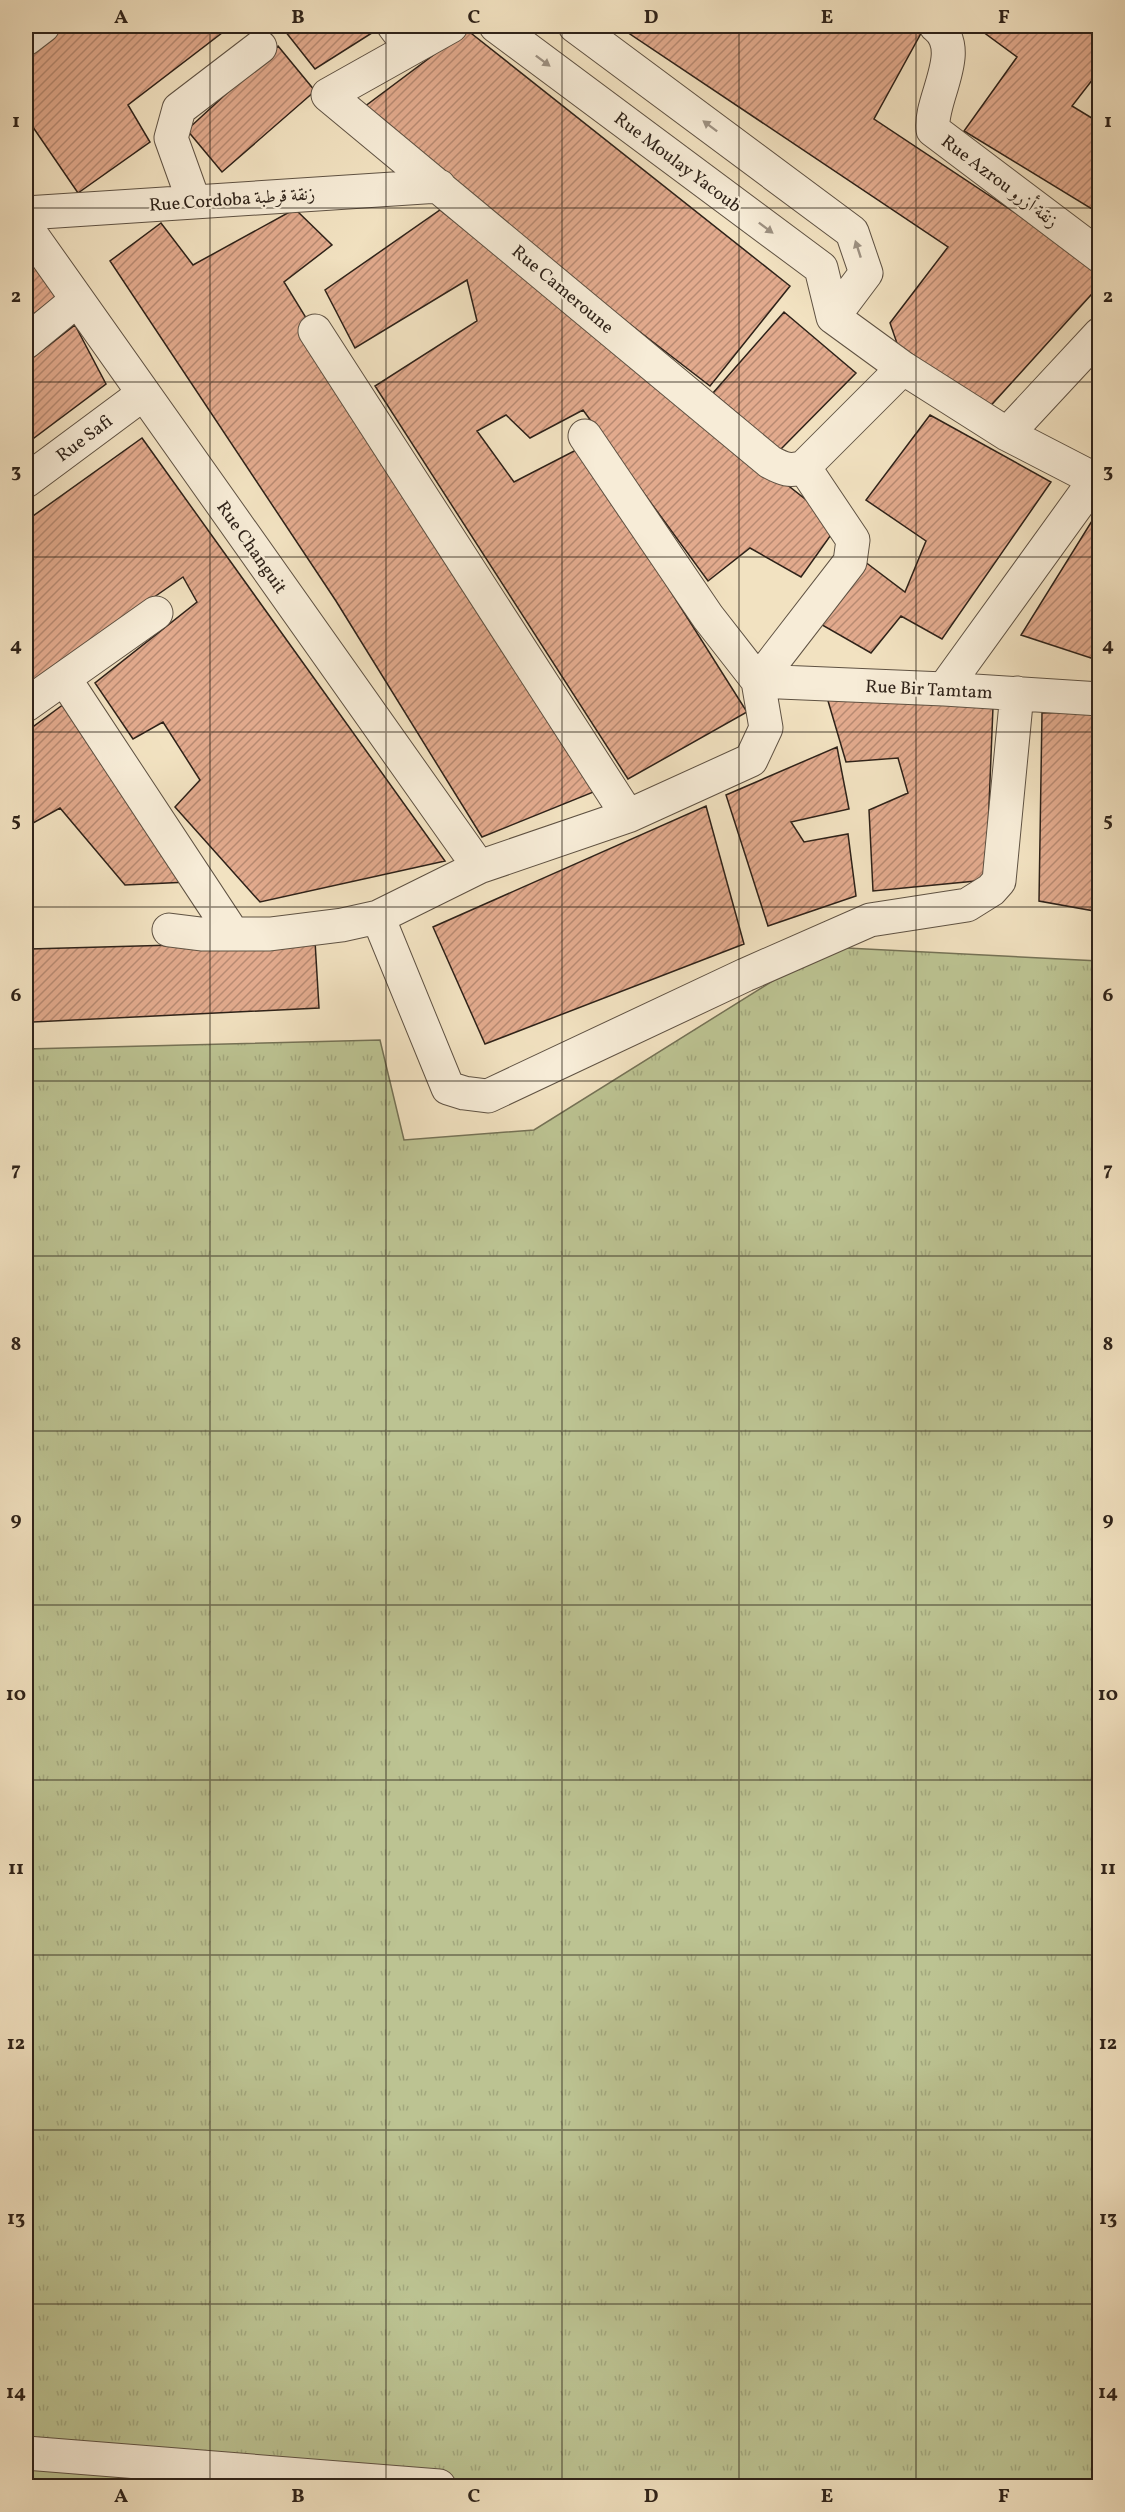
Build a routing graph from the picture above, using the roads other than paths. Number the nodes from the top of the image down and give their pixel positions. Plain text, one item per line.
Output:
1 (43, 26) edge
2 (451, 26) edge
3 (496, 26) edge
4 (575, 26) edge
5 (936, 26) edge
6 (402, 36) edge
7 (26, 39) edge
8 (260, 47) dead end
9 (439, 186) junction
10 (194, 202) junction
11 (26, 213) edge
12 (26, 227) edge
13 (1100, 256) edge
14 (77, 300) junction
15 (833, 317) junction
16 (315, 331) dead end
17 (1100, 334) edge
18 (26, 342) edge
19 (903, 368) junction
20 (144, 394) junction
21 (1007, 434) junction
22 (585, 436) dead end
23 (804, 467) junction
24 (26, 481) edge
25 (1097, 481) edge
26 (156, 614) dead end
27 (64, 678) junction
28 (758, 681) junction
29 (944, 689) junction
30 (1017, 693) junction
31 (1100, 699) edge
32 (26, 705) edge
33 (628, 816) junction
34 (479, 867) junction
35 (378, 917) junction
36 (169, 930) dead end
37 (233, 934) junction
38 (26, 2454) edge
39 (439, 2487) edge

1 - 7 street
2 - 6 street, Rue Cameroune
3 -> 15 street, Rue Moulay Yacoub
15 -> 4 street
5 - 13 street, Rue Azrou زنقة أزرو
6 - 9 street, Rue Cameroune
8 - 10 street
9 - 10 street, Rue Cordoba زنقة قرطبة
9 - 23 street, Rue Cameroune
10 - 11 street, Rue Cordoba زنقة قرطبة
12 - 14 street, Rue Changuit
14 - 18 street
14 - 20 street, Rue Changuit
15 - 19 street
16 - 33 street
17 - 21 street
19 - 21 street
19 - 23 street
20 - 24 street, Rue Safi
20 - 34 street, Rue Changuit
21 - 25 street
22 - 28 street
23 - 28 street
25 - 29 street
26 - 27 street
27 - 32 street
27 - 37 street
28 - 29 street, Rue Bir Tamtam
28 - 33 street
29 - 30 street, Rue Bir Tamtam
30 - 31 street, Rue Bir Tamtam
30 - 35 street
33 - 34 street
34 - 35 street
35 - 37 street
36 - 37 street
38 - 39 street

